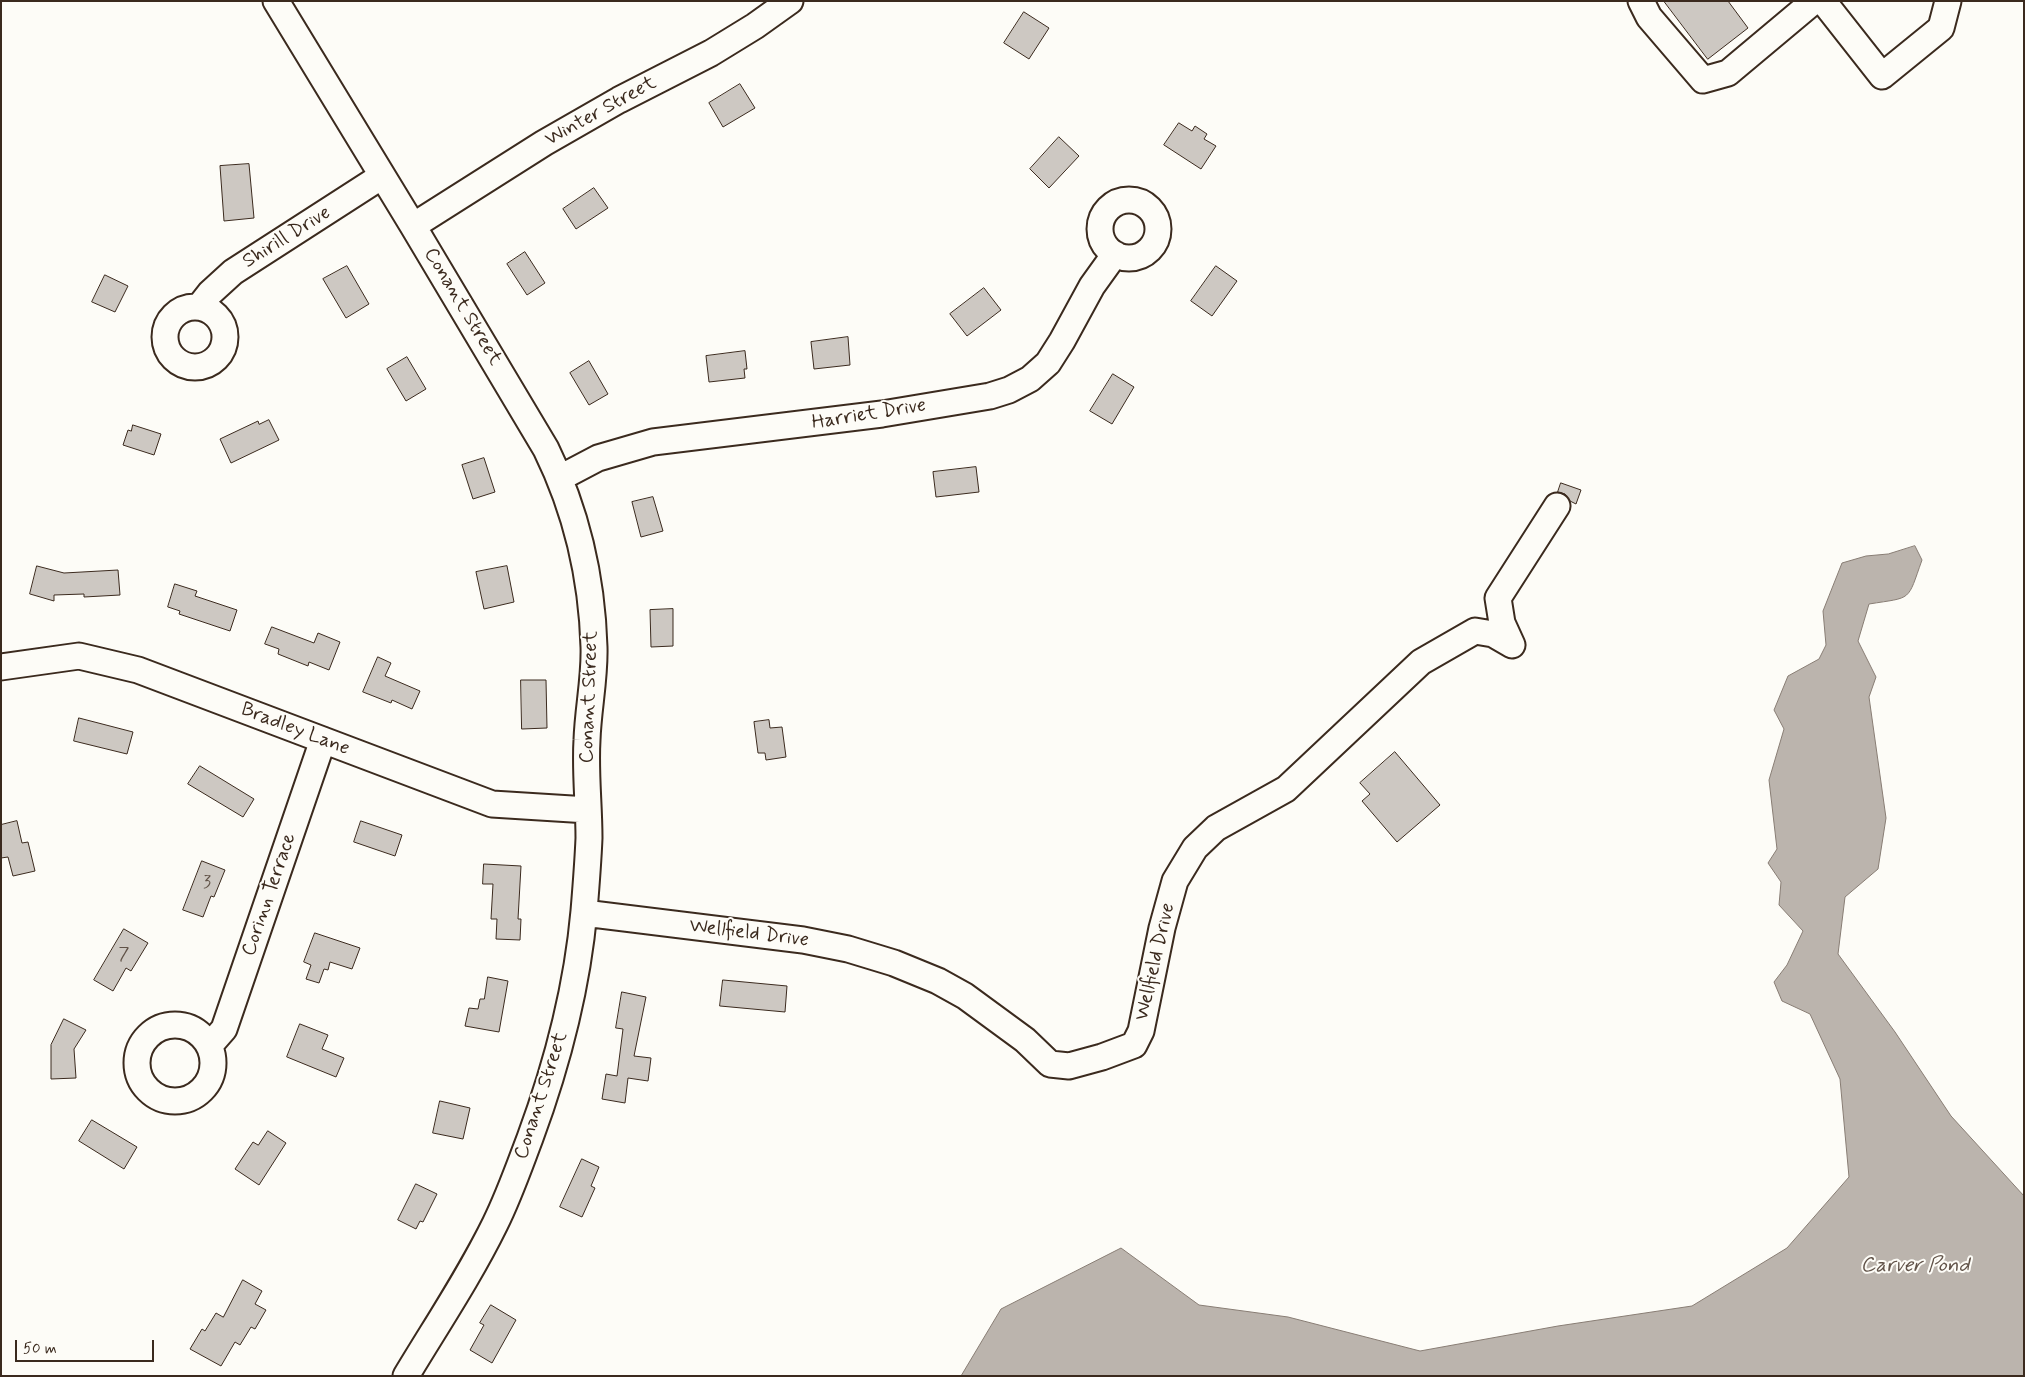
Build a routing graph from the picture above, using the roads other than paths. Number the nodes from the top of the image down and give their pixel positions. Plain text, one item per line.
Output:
1 (276, 1) edge
2 (790, 1) edge
3 (1641, 1) edge
4 (1823, 1) edge
5 (1948, 1) edge
6 (1800, 6) edge
7 (382, 176) junction
8 (413, 226) junction
9 (1115, 254) dead end
10 (199, 307) dead end
11 (560, 478) junction
12 (1557, 506) dead end
13 (1, 666) edge
14 (323, 740) junction
15 (588, 810) junction
16 (584, 913) junction
17 (210, 1045) dead end
18 (406, 1376) edge

1 - 7 street, Conant Street
2 - 8 street, Winter Street
3 - 6 street
4 - 5 street
7 - 8 street, Conant Street
7 - 10 street, Shirill Drive
8 - 11 street, Conant Street
9 - 11 street, Harriet Drive
11 - 15 street, Conant Street
12 - 16 street, Wellfield Drive
13 - 14 street, Bradley Lane
14 - 15 street, Bradley Lane
14 - 17 street, Corinn Terrace
15 - 16 street, Conant Street
16 - 18 street, Conant Street

